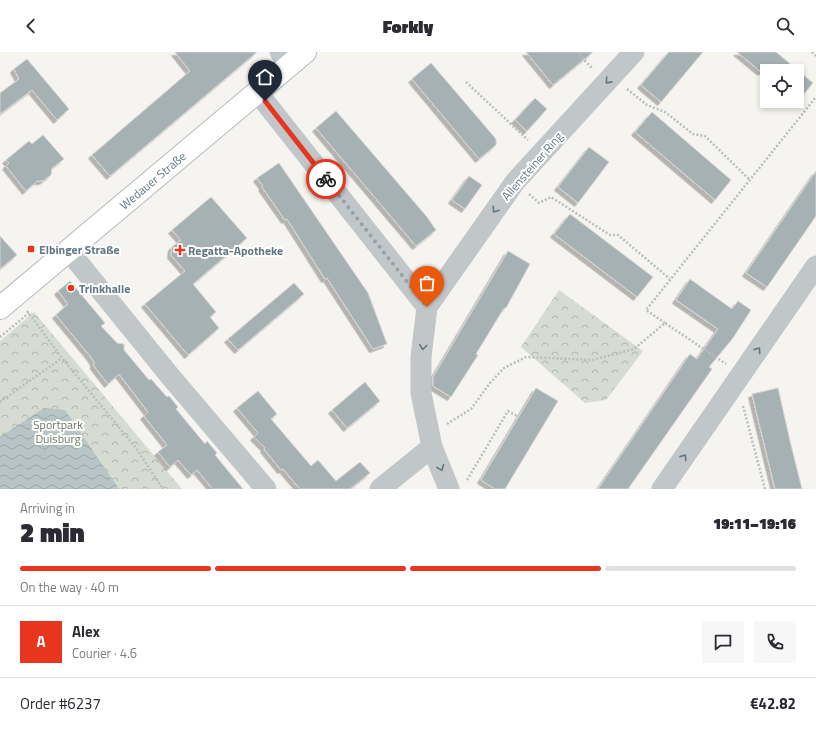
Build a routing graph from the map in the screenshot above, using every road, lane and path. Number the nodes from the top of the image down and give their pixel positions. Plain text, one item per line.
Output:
1 (634, 52) edge
2 (812, 52) edge
3 (292, 56) edge
4 (816, 56) edge
5 (612, 77) junction
6 (466, 82) dead end
7 (258, 93) junction
8 (816, 97) edge
9 (542, 153) junction
10 (750, 180) junction
11 (515, 182) junction
12 (68, 250) junction
13 (816, 266) edge
14 (670, 279) junction
15 (7, 302) edge
16 (427, 307) junction
17 (29, 313) junction
18 (665, 323) junction
19 (0, 337) edge
20 (62, 358) junction
21 (737, 380) junction
22 (0, 402) edge
23 (517, 416) dead end
24 (27, 420) dead end
25 (432, 447) junction
26 (0, 483) edge
27 (457, 486) edge
28 (163, 489) edge
29 (266, 489) edge
30 (380, 489) edge
31 (662, 489) edge
32 (765, 489) edge

1 - 5 street, Allensteiner Ring
2 - 4 path
3 - 7 main road, Wedauer Straße
5 -> 9 street, Allensteiner Ring
5 - 10 path
6 - 9 path
7 - 12 main road, Wedauer Straße
7 - 16 street
8 - 10 path
9 - 11 street, Allensteiner Ring
10 - 14 path
11 - 14 path
11 -> 16 street, Allensteiner Ring
12 - 15 main road, Wedauer Straße
12 - 29 street
21 -> 13 street
14 - 18 path
15 - 17 path
16 -> 25 street, Allensteiner Ring
17 - 19 path
17 - 20 path
18 - 21 path
18 - 25 path
20 - 22 path
20 - 28 path
31 -> 21 street
21 - 32 path
23 - 27 path
24 - 26 path
25 -> 27 street, Allensteiner Ring
25 - 30 street

